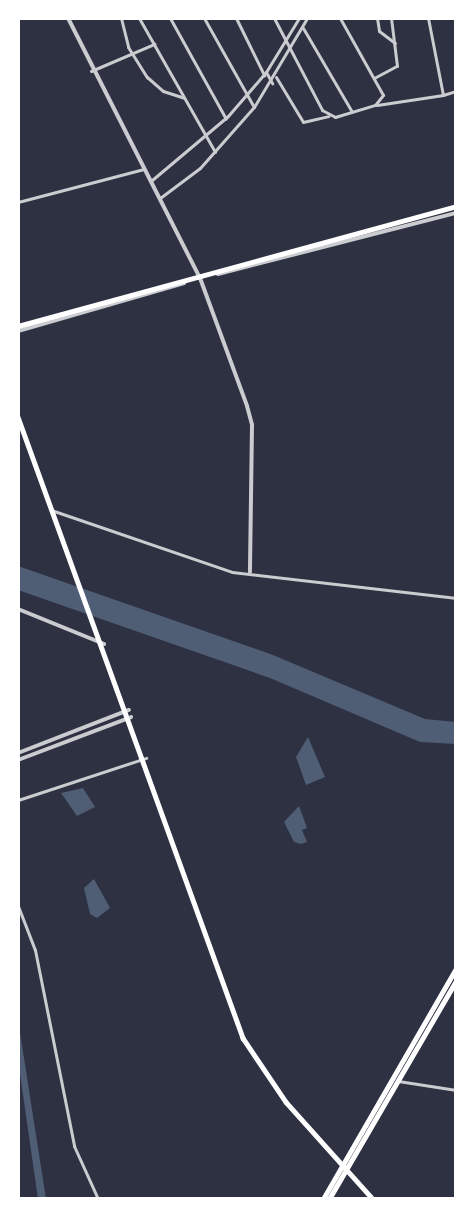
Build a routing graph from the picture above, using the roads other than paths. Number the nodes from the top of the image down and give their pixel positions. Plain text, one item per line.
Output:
1 (68, 18) edge
2 (121, 18) edge
3 (140, 18) edge
4 (170, 18) edge
5 (204, 18) edge
6 (236, 18) edge
7 (274, 18) edge
8 (299, 18) edge
9 (307, 18) edge
10 (340, 18) edge
11 (377, 18) edge
12 (391, 18) edge
13 (428, 18) edge
14 (303, 28) junction
15 (288, 42) junction
16 (394, 43) junction
17 (154, 44) junction
18 (291, 52) junction
19 (132, 55) junction
20 (91, 71) junction
21 (265, 73) junction
22 (276, 77) junction
23 (374, 78) junction
24 (272, 83) junction
25 (456, 91) edge
26 (443, 95) junction
27 (247, 96) junction
28 (184, 98) junction
29 (375, 105) junction
30 (254, 107) junction
31 (352, 112) junction
32 (330, 115) junction
33 (226, 119) junction
34 (207, 139) junction
35 (216, 153) junction
36 (146, 168) junction
37 (152, 180) junction
38 (160, 198) junction
39 (18, 202) edge
40 (456, 206) edge
41 (456, 213) edge
42 (200, 276) junction
43 (18, 326) edge
44 (18, 331) edge
45 (18, 417) edge
46 (54, 511) junction
47 (249, 572) junction
48 (456, 598) edge
49 (18, 609) edge
50 (104, 644) junction
51 (129, 710) junction
52 (131, 717) junction
53 (18, 753) edge
54 (146, 758) junction
55 (18, 760) edge
56 (18, 800) edge
57 (18, 906) edge
58 (456, 969) edge
59 (456, 981) edge
60 (391, 1078) junction
61 (398, 1080) junction
62 (456, 1090) edge
63 (344, 1168) junction
64 (98, 1199) edge
65 (323, 1199) edge
66 (329, 1199) edge
67 (373, 1199) edge

1 - 20 street
2 - 19 street
3 - 17 street
4 - 33 street
5 - 27 street
6 - 21 street
7 - 15 street
8 - 15 street
9 - 14 street
10 - 23 street
11 - 16 street
12 - 16 street
13 - 26 street
14 - 18 street
14 - 31 street
15 - 18 street
15 - 21 street
16 - 23 street
17 - 19 street
17 - 28 street
18 - 22 street
18 - 32 street
19 - 20 street
19 - 28 street
20 - 36 street
21 - 24 street
21 - 27 street
22 - 24 street
22 - 32 street
23 - 29 street
24 - 30 street
25 - 26 street
26 - 29 street
27 - 30 street
27 - 33 street
28 - 34 street
29 - 31 street
30 - 35 street
31 - 32 street
33 - 34 street
34 - 35 street
34 - 37 street
35 - 38 street
36 - 37 street
36 - 39 street
37 - 38 street
38 - 42 street
40 - 42 main road
41 - 42 street
42 - 43 main road
42 - 44 street
42 - 47 street
45 - 46 main road
46 - 47 street
46 - 50 main road
47 - 48 street
49 - 50 street
50 - 51 main road
51 - 52 main road
51 - 53 street
52 - 54 main road
52 - 55 street
54 - 56 street
54 - 63 main road
57 - 64 street
58 - 60 main road
59 - 61 main road
60 - 61 street
60 - 63 main road
61 - 62 street
61 - 63 main road
63 - 65 main road
63 - 66 main road
63 - 67 main road

